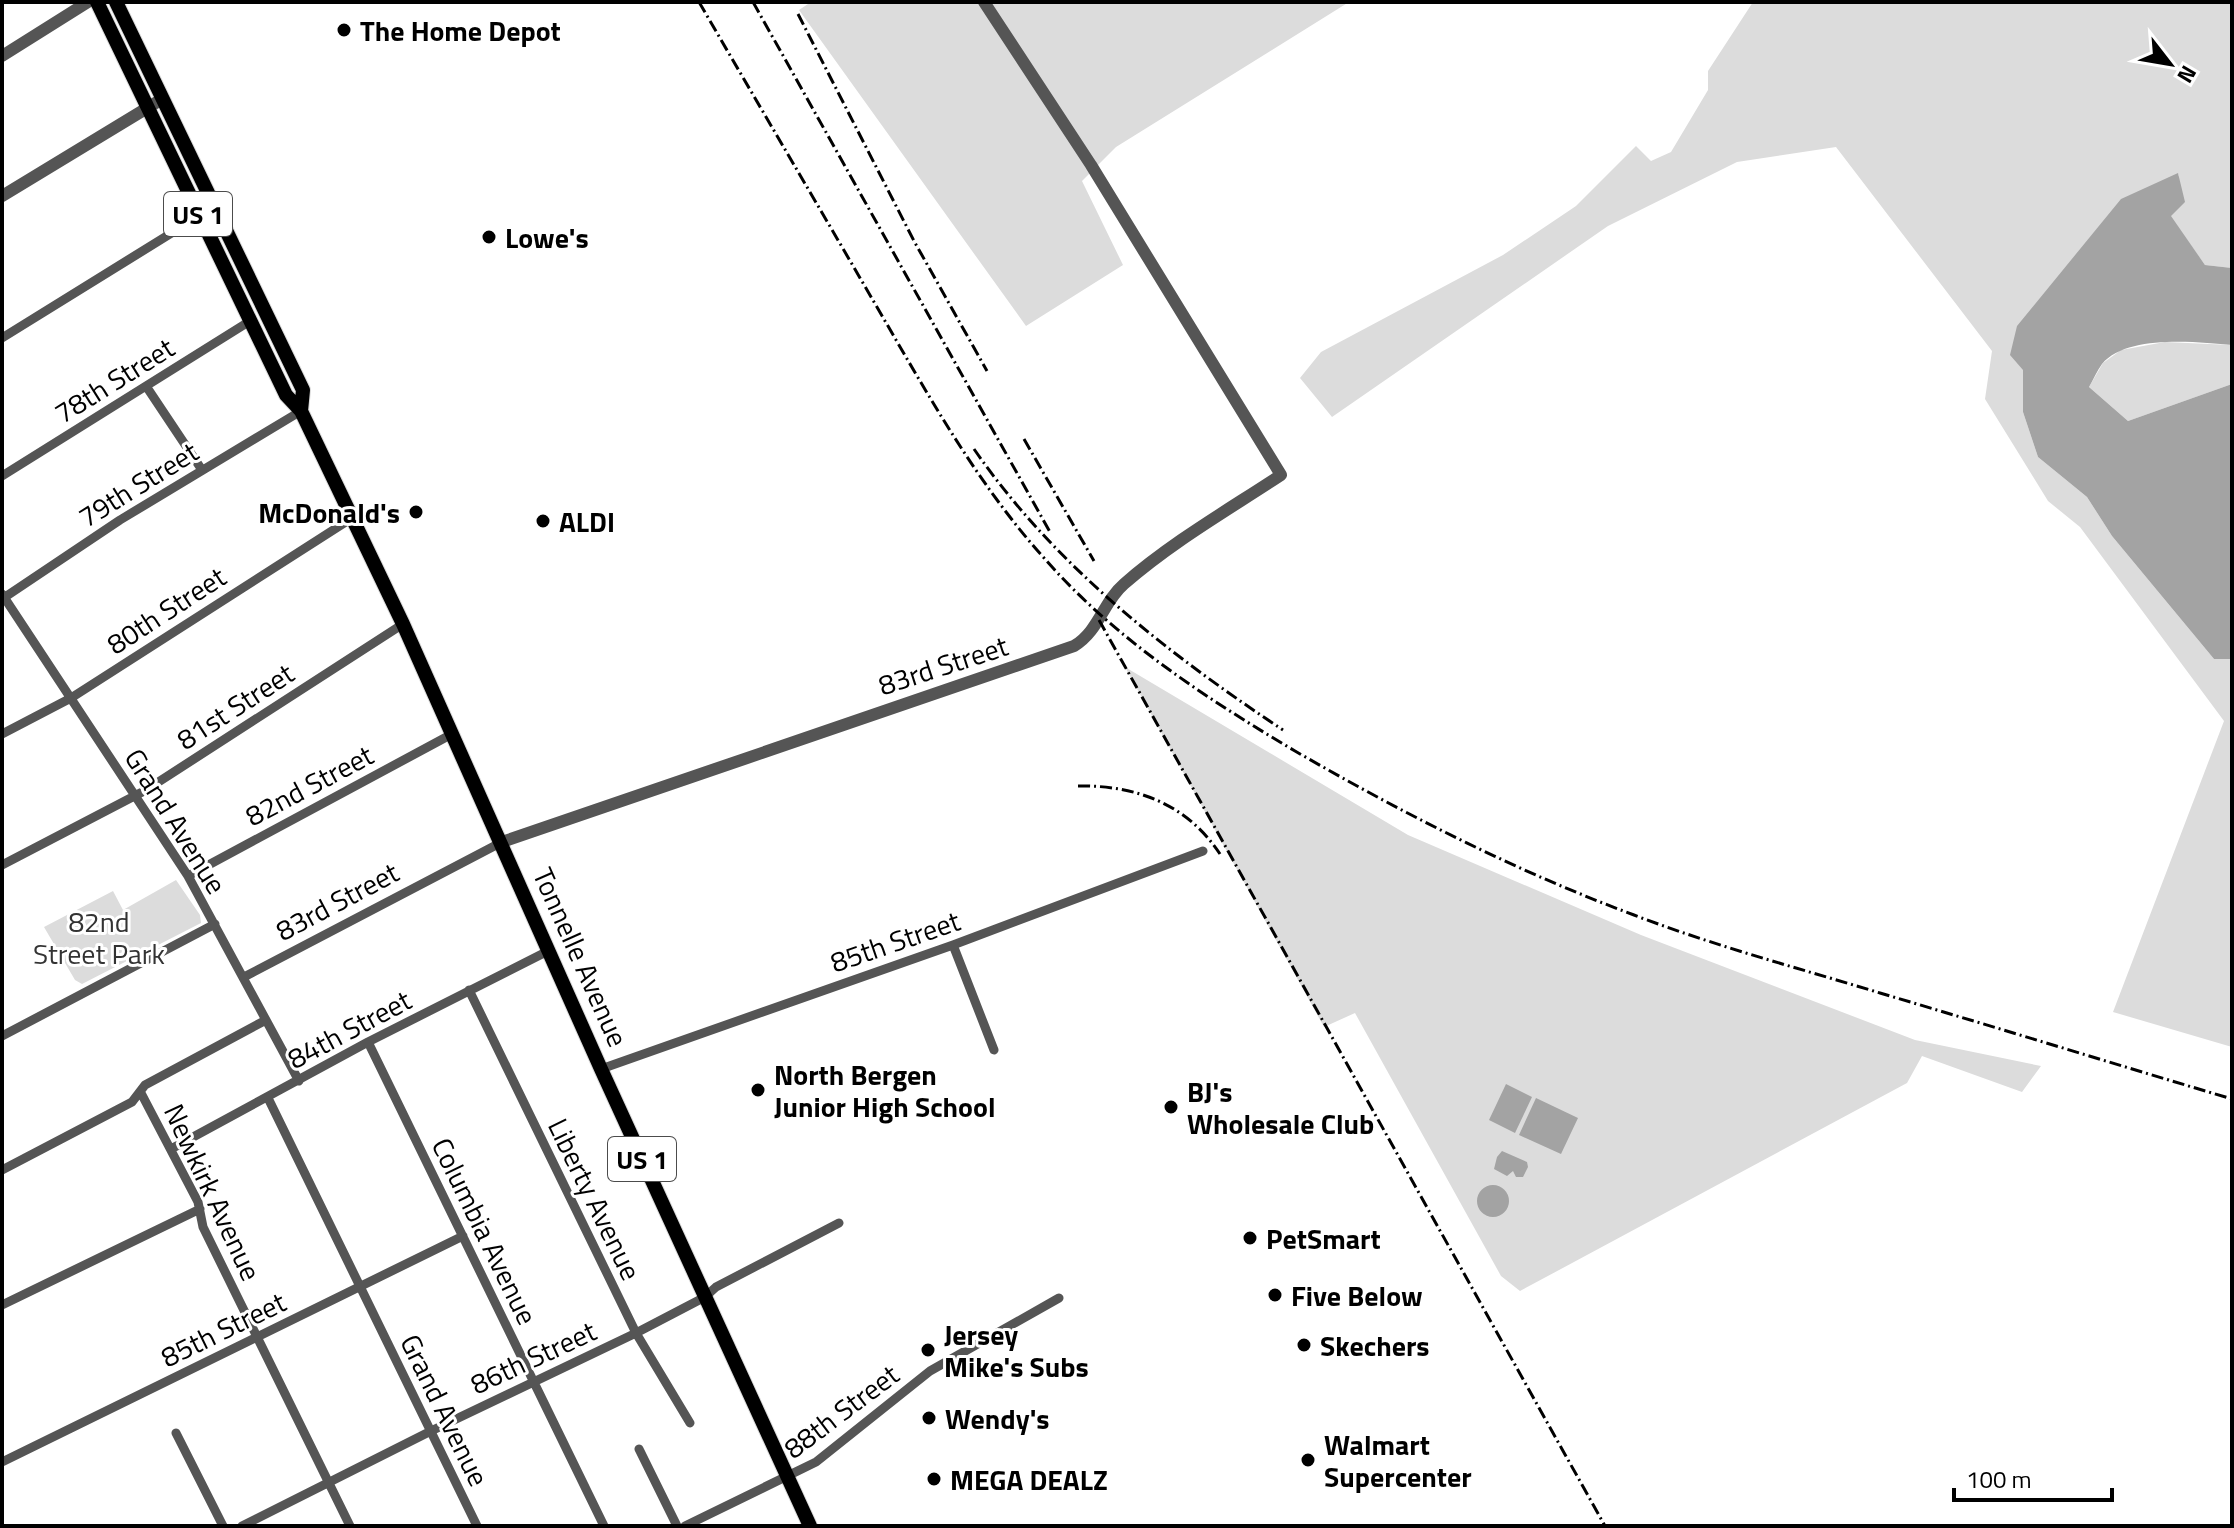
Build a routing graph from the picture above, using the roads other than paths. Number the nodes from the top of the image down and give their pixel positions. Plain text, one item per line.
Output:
1 (88, 2) edge
2 (97, 2) edge
3 (116, 2) edge
4 (984, 2) edge
5 (2, 56) edge
6 (162, 99) junction
7 (146, 107) junction
8 (2, 196) edge
9 (199, 216) junction
10 (250, 321) junction
11 (2, 338) edge
12 (146, 386) junction
13 (301, 411) junction
14 (202, 470) junction
15 (2, 476) edge
16 (352, 518) junction
17 (3, 597) edge
18 (403, 624) junction
19 (71, 698) junction
20 (2, 734) edge
21 (452, 734) junction
22 (135, 796) junction
23 (502, 842) junction
24 (1203, 851) dead end
25 (2, 865) edge
26 (188, 876) junction
27 (215, 924) junction
28 (953, 945) junction
29 (548, 951) junction
30 (244, 977) junction
31 (469, 990) junction
32 (266, 1020) junction
33 (2, 1036) edge
34 (368, 1042) junction
35 (994, 1050) dead end
36 (601, 1069) junction
37 (299, 1081) junction
38 (141, 1093) junction
39 (268, 1098) junction
40 (171, 1149) junction
41 (2, 1170) edge
42 (200, 1209) junction
43 (839, 1223) dead end
44 (463, 1236) junction
45 (360, 1286) junction
46 (705, 1297) junction
47 (1059, 1298) dead end
48 (2, 1305) edge
49 (636, 1333) junction
50 (257, 1337) junction
51 (533, 1381) junction
52 (690, 1423) dead end
53 (431, 1431) junction
54 (176, 1433) dead end
55 (639, 1449) dead end
56 (2, 1462) edge
57 (789, 1477) junction
58 (329, 1482) junction
59 (223, 1526) edge
60 (242, 1526) edge
61 (350, 1526) edge
62 (477, 1526) edge
63 (604, 1526) edge
64 (677, 1526) edge
65 (685, 1526) edge
66 (810, 1526) edge

1 - 5 street
2 - 7 main road, Tonnelle Avenue / US 1
3 - 6 main road, Tonnelle Avenue / US 1
4 - 23 street, 83rd Street
6 - 7 street
6 - 13 main road, Tonnelle Avenue / US 1
7 - 8 street
7 - 9 main road, Tonnelle Avenue / US 1
9 - 10 main road, Tonnelle Avenue / US 1
9 - 11 street
10 - 12 street, 78th Street
10 - 13 main road, Tonnelle Avenue / US 1
12 - 14 street
12 - 15 street, 78th Street
13 - 14 street, 79th Street
13 - 16 main road, Tonnelle Avenue / US 1
14 - 17 street, 79th Street
16 - 18 main road, Tonnelle Avenue / US 1
16 - 19 street, 80th Street
17 - 19 street, Grand Avenue
18 - 21 main road, Tonnelle Avenue / US 1
18 - 22 street, 81st Street
19 - 20 street, 80th Street
19 - 22 street, Grand Avenue
21 - 23 main road, Tonnelle Avenue / US 1
21 - 26 street, 82nd Street
22 - 25 street, 81st Street
22 - 26 street, Grand Avenue
23 - 29 main road, Tonnelle Avenue / US 1
23 - 30 street, 83rd Street
24 - 28 street, 85th Street
26 - 27 street, Grand Avenue
27 - 30 street, Grand Avenue
27 - 33 street
28 - 35 street
28 - 36 street, 85th Street
29 - 31 street, 84th Street
29 - 36 main road, Tonnelle Avenue / US 1
30 - 32 street, Grand Avenue
31 - 34 street, 84th Street
31 - 49 street, Liberty Avenue
32 - 37 street, Grand Avenue
32 - 38 street
34 - 37 street, 84th Street
34 - 44 street, Columbia Avenue
36 - 46 main road, Tonnelle Avenue / US 1
37 - 39 street, 84th Street
38 - 40 street, Newkirk Avenue
38 - 41 street
39 - 40 street, 84th Street
39 - 45 street, Grand Avenue
40 - 42 street, Newkirk Avenue
42 - 48 street
42 - 50 street, Newkirk Avenue
43 - 46 street, 86th Street
44 - 45 street, 85th Street
44 - 51 street, Columbia Avenue
45 - 50 street, 85th Street
45 - 53 street, Grand Avenue
46 - 49 street, 86th Street
46 - 57 main road, Tonnelle Avenue / US 1
47 - 57 street, 88th Street
49 - 51 street, 86th Street
49 - 52 street, Liberty Avenue
50 - 56 street, 85th Street
50 - 58 street, Newkirk Avenue
51 - 53 street, 86th Street
51 - 63 street, Columbia Avenue
53 - 58 street, 86th Street
53 - 62 street, Grand Avenue
54 - 59 street
55 - 64 street
57 - 65 street, 88th Street
57 - 66 main road, Tonnelle Avenue / US 1
58 - 60 street, 86th Street
58 - 61 street, Newkirk Avenue

